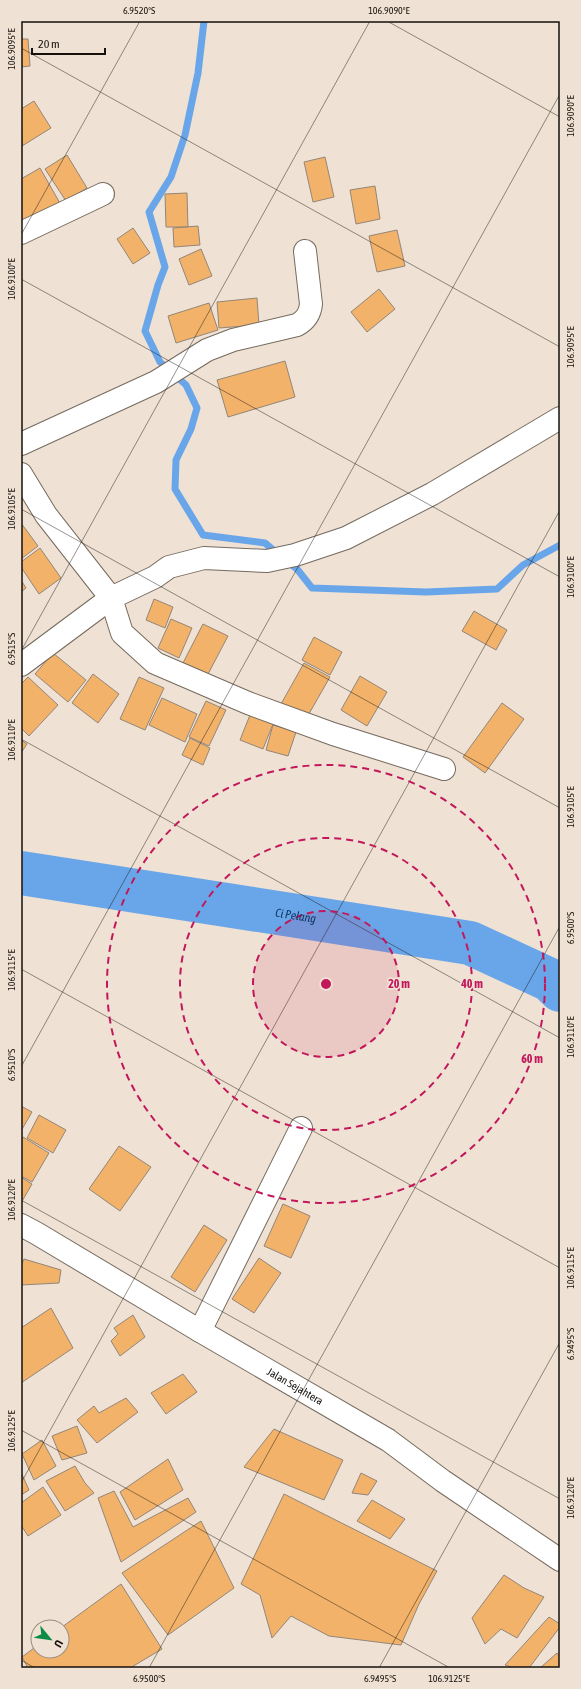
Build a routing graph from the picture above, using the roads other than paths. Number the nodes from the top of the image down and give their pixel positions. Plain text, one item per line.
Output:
1 (103, 194) dead end
2 (21, 233) edge
3 (305, 251) dead end
4 (560, 418) edge
5 (21, 444) edge
6 (21, 474) edge
7 (110, 598) junction
8 (21, 664) edge
9 (444, 769) dead end
10 (301, 1128) dead end
11 (21, 1226) edge
12 (200, 1331) junction
13 (560, 1560) edge

1 - 2 street
3 - 5 street
4 - 7 street
6 - 7 street
7 - 8 street
7 - 9 street
10 - 12 street
11 - 12 street, Jalan Sejahtera
12 - 13 street, Jalan Sejahtera

